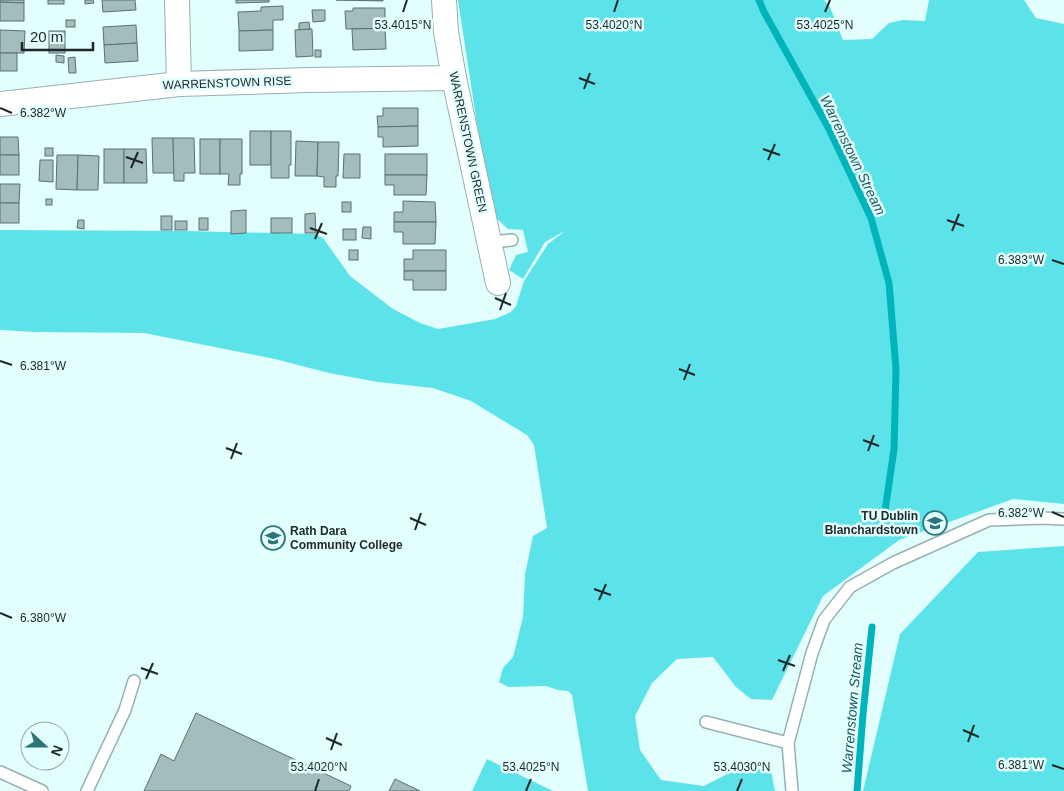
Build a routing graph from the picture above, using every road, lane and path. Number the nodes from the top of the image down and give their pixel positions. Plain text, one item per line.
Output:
1 (177, 0) edge
2 (444, 0) edge
3 (454, 78) junction
4 (179, 84) junction
5 (0, 104) edge
6 (498, 283) dead end
7 (1064, 519) edge
8 (134, 681) dead end
9 (706, 722) dead end
10 (788, 743) junction
11 (0, 772) edge
12 (42, 791) edge
13 (87, 791) edge
14 (792, 791) edge

1 - 4 street
2 - 3 street, WARRENSTOWN GREEN
3 - 4 street, WARRENSTOWN RISE
3 - 6 street, WARRENSTOWN GREEN
4 - 5 street, WARRENSTOWN RISE
7 - 10 lane
8 - 13 lane
9 - 10 lane
10 - 14 lane
11 - 12 lane

